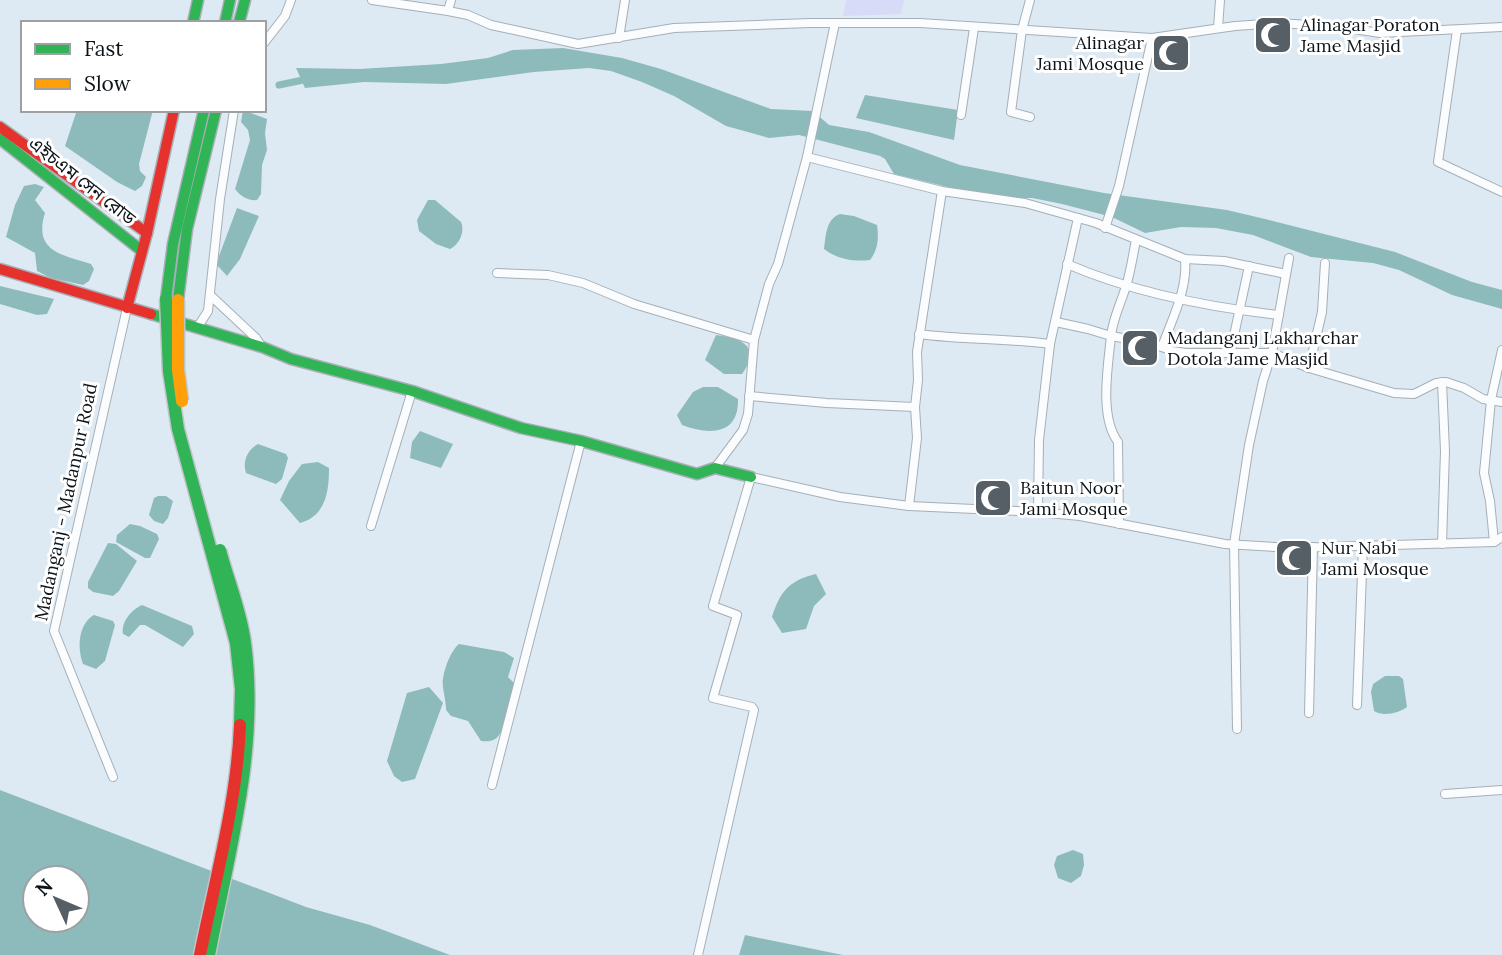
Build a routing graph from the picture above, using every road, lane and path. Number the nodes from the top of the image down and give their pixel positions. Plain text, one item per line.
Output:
1 (198, 0) edge
2 (230, 0) edge
3 (245, 0) edge
4 (291, 0) edge
5 (372, 0) edge
6 (452, 0) edge
7 (625, 0) edge
8 (1030, 0) edge
9 (1220, 0) edge
10 (448, 10) junction
11 (193, 21) edge
12 (225, 21) edge
13 (240, 21) edge
14 (835, 23) junction
15 (1502, 27) edge
16 (974, 28) junction
17 (1218, 28) junction
18 (1022, 30) junction
19 (1457, 30) junction
20 (619, 37) junction
21 (1152, 38) junction
22 (266, 40) edge
23 (174, 112) edge
24 (204, 112) edge
25 (215, 112) edge
26 (234, 112) edge
27 (961, 115) dead end
28 (1030, 117) dead end
29 (0, 127) edge
30 (0, 139) edge
31 (807, 158) junction
32 (942, 191) junction
33 (1502, 192) edge
34 (1078, 218) junction
35 (1106, 226) junction
36 (147, 233) junction
37 (1136, 240) junction
38 (178, 246) junction
39 (142, 251) junction
40 (1289, 258) dead end
41 (1185, 259) junction
42 (1325, 263) dead end
43 (1067, 264) junction
44 (1249, 266) junction
45 (0, 269) edge
46 (497, 273) dead end
47 (1286, 274) junction
48 (1127, 284) junction
49 (210, 295) junction
50 (172, 299) junction
51 (1179, 300) junction
52 (127, 308) junction
53 (1241, 311) junction
54 (1279, 315) junction
55 (1056, 322) junction
56 (197, 328) junction
57 (919, 334) junction
58 (1111, 337) junction
59 (754, 340) junction
60 (1050, 344) junction
61 (262, 347) junction
62 (1162, 347) junction
63 (1502, 349) edge
64 (1272, 353) junction
65 (1230, 354) junction
66 (1309, 368) junction
67 (1442, 383) junction
68 (412, 391) junction
69 (749, 396) junction
70 (1491, 400) junction
71 (1502, 402) edge
72 (915, 407) junction
73 (581, 441) junction
74 (715, 468) junction
75 (751, 477) junction
76 (909, 506) junction
77 (1038, 512) junction
78 (1119, 524) junction
79 (371, 526) dead end
80 (1502, 537) edge
81 (1493, 542) junction
82 (1234, 544) junction
83 (1442, 544) junction
84 (1363, 546) junction
85 (1313, 547) junction
86 (1356, 705) dead end
87 (1309, 713) dead end
88 (1237, 729) dead end
89 (113, 777) dead end
90 (492, 785) dead end
91 (1502, 790) edge
92 (1445, 794) dead end
93 (200, 955) edge
94 (209, 955) edge
95 (698, 955) edge

1 - 11 main road
2 - 12 main road
3 - 13 main road
4 - 22 street
5 - 10 street
6 - 10 street
7 - 20 street
8 - 18 street
9 - 17 street
10 - 20 street
14 - 16 street
14 - 20 street
14 - 31 street
15 - 19 street
16 - 18 street
16 - 27 street
17 - 19 street
17 - 21 street
18 - 21 street
18 - 28 street
19 - 33 street
21 - 35 street
23 - 36 main road
24 - 38 main road
25 - 38 main road
26 - 49 street
29 - 36 main road, এইচএম সেন রোড
30 - 39 main road, এইচএম সেন রোড
31 - 32 street
31 - 59 street
32 - 34 street
32 - 57 street
34 - 35 street
34 - 43 street
35 - 37 street
36 - 39 main road
37 - 41 street
37 - 48 street
38 - 50 main road
39 - 52 main road
40 - 47 street
41 - 44 street
41 - 51 street
42 - 66 street
43 - 48 street
43 - 55 street
44 - 47 street
44 - 53 street
45 - 52 main road
46 - 59 street
47 - 54 street
48 - 51 street
48 - 58 street
49 - 56 street
49 - 61 street
50 - 93 main road, bridge
50 - 94 main road, bridge
51 - 53 street
51 - 62 street
52 - 56 main road
52 - 89 street, Madanganj - Madanpur Road
53 - 54 street
53 - 65 street
54 - 64 street
55 - 58 street
55 - 60 street
56 - 61 main road
57 - 60 street
57 - 72 street
58 - 62 street
58 - 78 street
59 - 69 street
60 - 77 street
61 - 68 main road
62 - 65 street
63 - 70 street
64 - 65 street
64 - 66 street
64 - 82 street
66 - 67 street
67 - 70 street
67 - 83 street
68 - 73 main road
68 - 79 street
69 - 72 street
69 - 74 street
70 - 71 street
70 - 81 street
72 - 76 street
73 - 74 main road
73 - 90 street
74 - 75 main road
75 - 76 street
75 - 95 street
76 - 77 street
77 - 78 street
78 - 82 street
80 - 81 street
81 - 83 street
82 - 85 street
82 - 88 street
83 - 84 street
84 - 85 street
84 - 86 street
85 - 87 street
91 - 92 street

